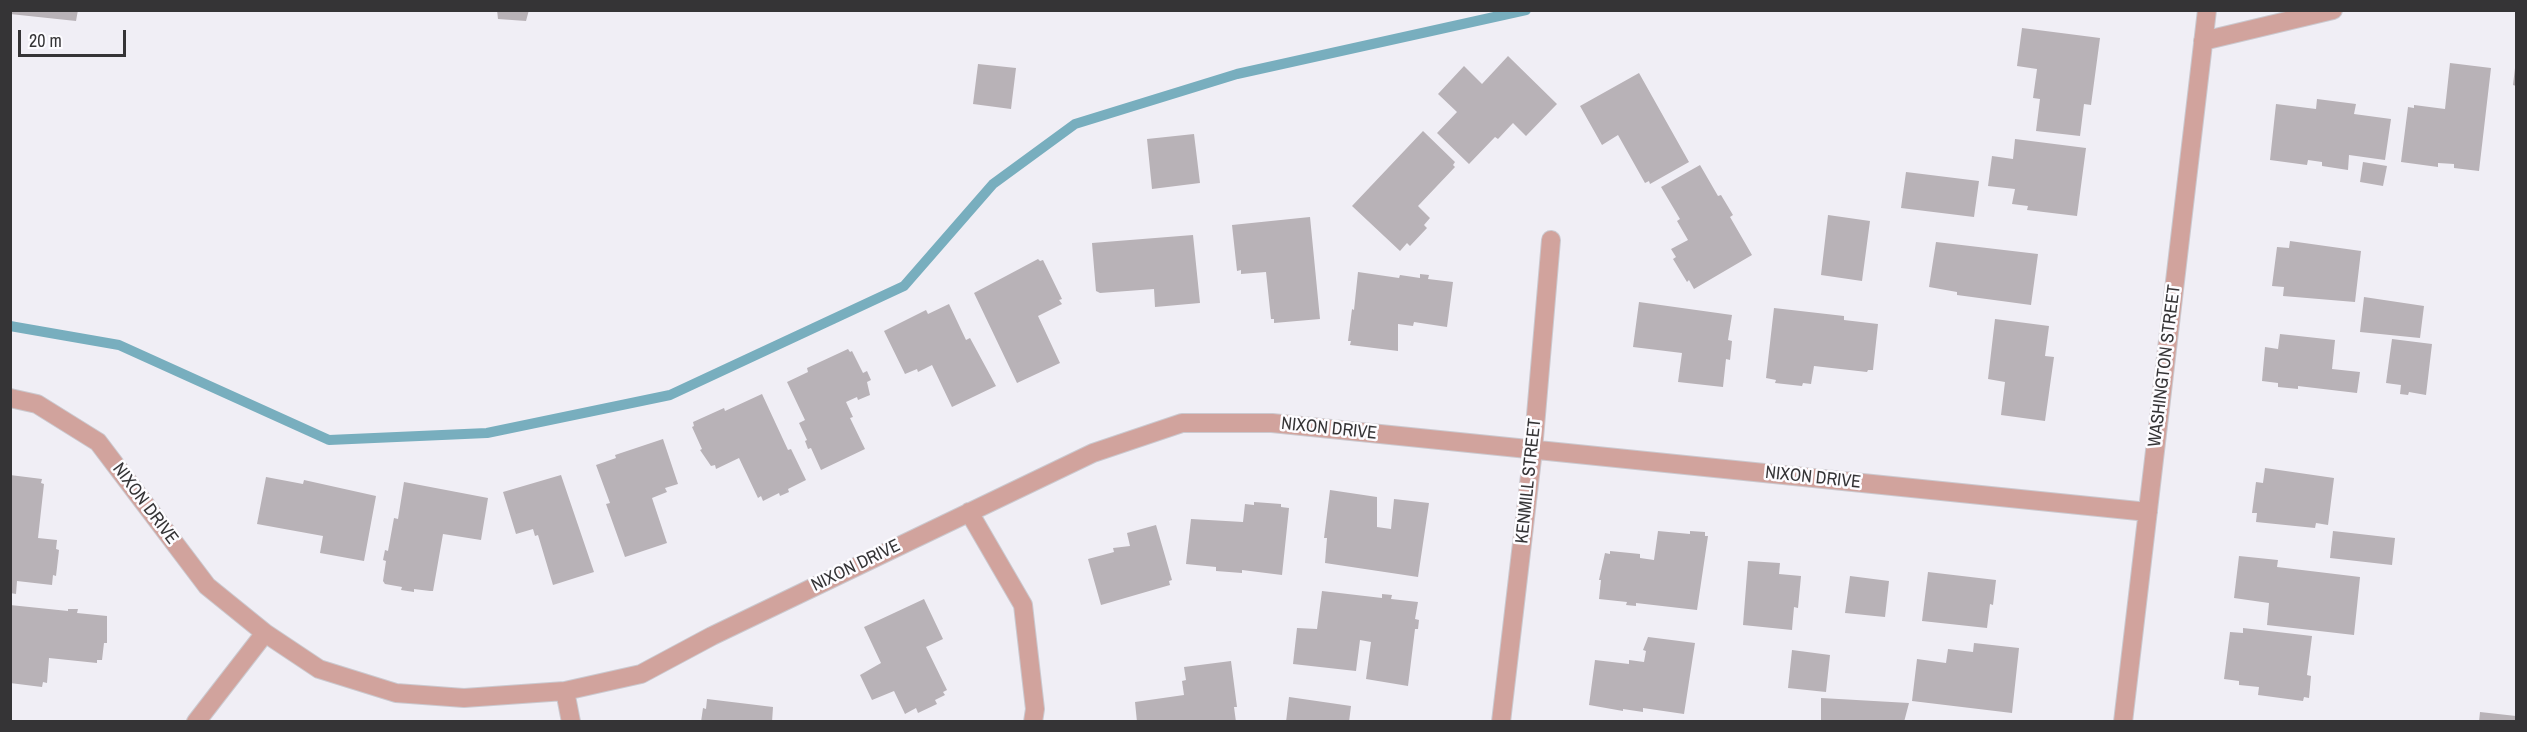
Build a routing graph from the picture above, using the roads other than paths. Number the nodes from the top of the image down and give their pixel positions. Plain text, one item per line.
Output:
1 (2207, 10) edge
2 (2333, 10) edge
3 (2203, 41) junction
4 (1551, 240) dead end
5 (10, 398) edge
6 (1533, 450) junction
7 (969, 512) junction
8 (2148, 512) junction
9 (265, 633) junction
10 (565, 691) junction
11 (196, 722) edge
12 (571, 722) edge
13 (1033, 722) edge
14 (1502, 722) edge
15 (2123, 722) edge

1 - 3 street, WASHINGTON STREET
2 - 3 street
3 - 8 street, WASHINGTON STREET
4 - 6 street, KENMILL STREET
5 - 9 street, NIXON DRIVE
6 - 7 street, NIXON DRIVE
6 - 8 street, NIXON DRIVE
6 - 14 street, KENMILL STREET
7 - 10 street, NIXON DRIVE
7 - 13 street
8 - 15 street, WASHINGTON STREET
9 - 10 street, NIXON DRIVE
9 - 11 street
10 - 12 street

